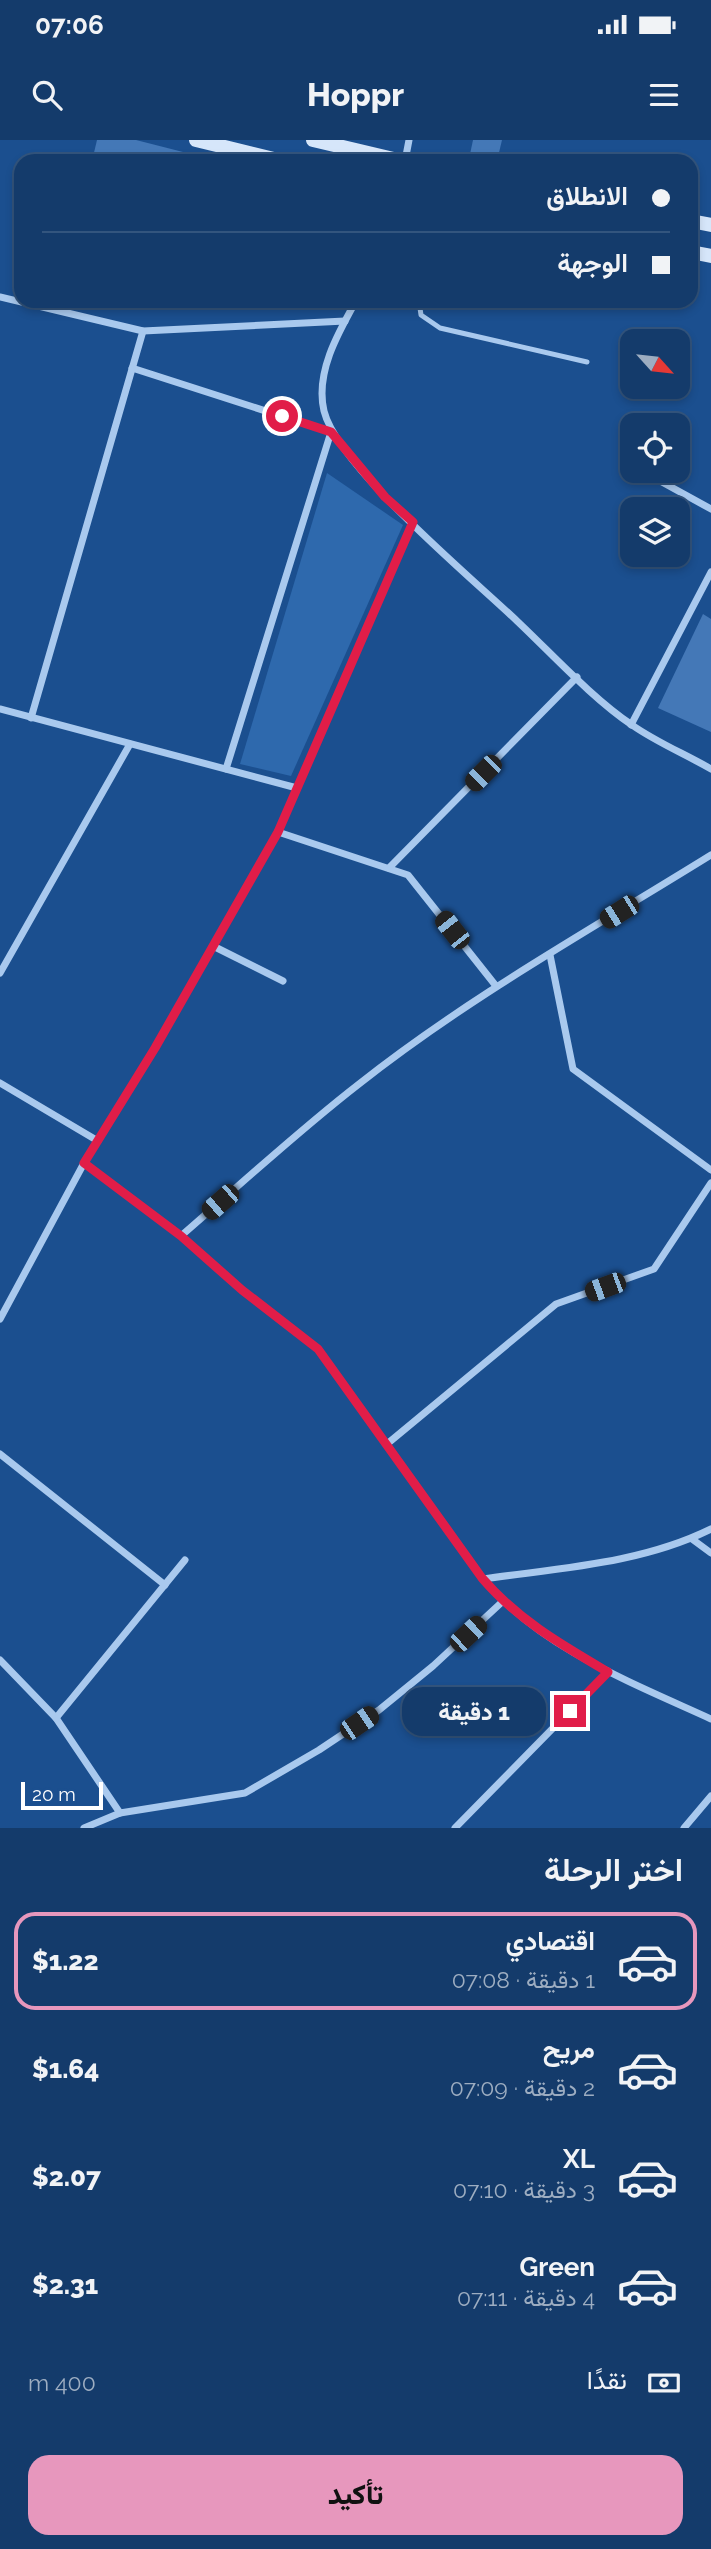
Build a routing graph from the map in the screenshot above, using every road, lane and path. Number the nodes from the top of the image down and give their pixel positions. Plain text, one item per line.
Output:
1 (196, 140) edge
2 (313, 140) edge
3 (253, 154) edge
4 (374, 154) edge
5 (46, 308) edge
6 (352, 308) edge
7 (420, 308) edge
8 (345, 321) junction
9 (142, 331) junction
10 (587, 362) dead end
11 (132, 368) junction
12 (331, 432) junction
13 (664, 483) edge
14 (711, 509) edge
15 (413, 522) junction
16 (711, 572) edge
17 (577, 677) junction
18 (0, 709) edge
19 (32, 718) junction
20 (631, 725) junction
21 (130, 744) junction
22 (226, 769) junction
23 (711, 769) edge
24 (297, 788) junction
25 (278, 832) junction
26 (711, 855) edge
27 (388, 868) junction
28 (213, 946) junction
29 (550, 955) junction
30 (0, 973) edge
31 (283, 981) dead end
32 (496, 985) junction
33 (1, 1087) edge
34 (98, 1141) junction
35 (84, 1163) junction
36 (711, 1170) edge
37 (711, 1183) edge
38 (181, 1236) junction
39 (0, 1319) edge
40 (387, 1444) junction
41 (0, 1454) edge
42 (711, 1530) edge
43 (692, 1539) junction
44 (711, 1553) edge
45 (186, 1560) dead end
46 (482, 1578) junction
47 (165, 1585) junction
48 (502, 1602) junction
49 (0, 1660) edge
50 (608, 1672) junction
51 (56, 1718) junction
52 (711, 1719) edge
53 (711, 1797) edge
54 (120, 1812) junction
55 (84, 1828) edge
56 (455, 1828) edge
57 (684, 1828) edge

1 - 3 main road
2 - 4 main road
5 - 9 street
6 - 8 street
7 - 10 lane
8 - 9 street
8 - 12 street
9 - 11 street
11 - 12 street
11 - 19 street
12 - 15 street
12 - 22 street
13 - 14 street
15 - 17 street
15 - 24 street
16 - 20 street
17 - 20 street
17 - 27 street
18 - 19 street
19 - 21 street
20 - 23 street
21 - 22 street
21 - 30 street
22 - 24 street
24 - 25 street
25 - 27 street
25 - 28 street
26 - 29 street
27 - 32 street
28 - 31 street
28 - 34 street
29 - 32 street
29 - 36 street
32 - 38 street
33 - 34 street
34 - 35 street
35 - 38 street
35 - 39 street
37 - 40 street
38 - 40 street
40 - 46 street
41 - 47 street
42 - 43 street
43 - 44 street
43 - 46 street
45 - 47 street
46 - 48 street
47 - 51 street
48 - 50 street
48 - 54 street
49 - 51 street
50 - 52 street
50 - 56 street
51 - 54 street
53 - 57 street
54 - 55 street

